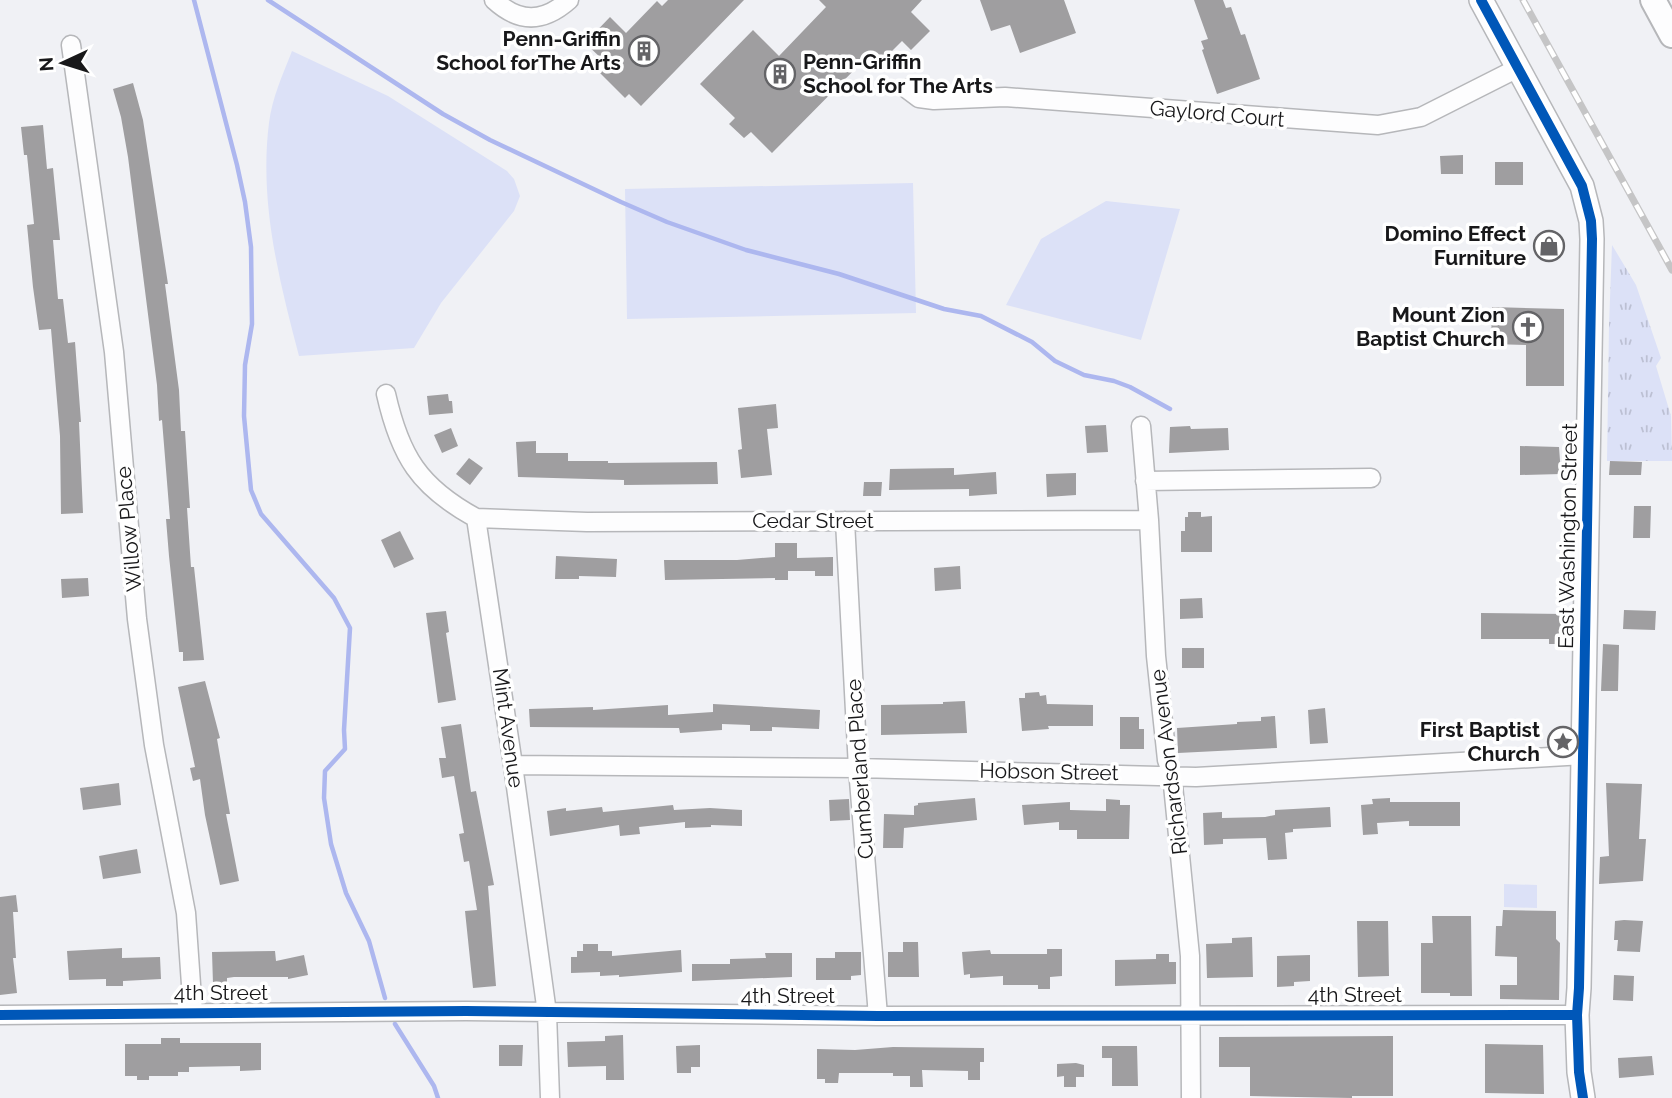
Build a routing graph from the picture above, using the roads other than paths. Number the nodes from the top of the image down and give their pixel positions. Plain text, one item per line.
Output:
1 (494, 0) edge
2 (569, 0) edge
3 (1481, 0) edge
4 (1653, 0) edge
5 (1672, 35) edge
6 (71, 45) dead end
7 (1518, 68) junction
8 (907, 89) dead end
9 (386, 394) dead end
10 (1141, 426) dead end
11 (1371, 478) dead end
12 (1145, 481) junction
13 (476, 518) junction
14 (1149, 520) junction
15 (845, 521) junction
16 (1584, 755) junction
17 (513, 765) junction
18 (858, 768) junction
19 (1172, 775) junction
20 (193, 1013) junction
21 (547, 1013) junction
22 (1191, 1014) junction
23 (0, 1015) edge
24 (1577, 1015) junction
25 (878, 1016) junction
26 (550, 1098) edge
27 (1191, 1098) edge
28 (1583, 1098) edge

1 - 2 street
3 - 7 street, East Washington Street
4 - 5 main road
6 - 20 street, Willow Place
7 - 8 street, Gaylord Court
7 - 16 street, East Washington Street
9 - 13 street
10 - 12 street, Richardson Avenue
11 - 12 street
12 - 14 street, Richardson Avenue
13 - 15 street, Cedar Street
13 - 17 street, Mint Avenue
14 - 15 street, Cedar Street
14 - 19 street, Richardson Avenue
15 - 18 street, Cumberland Place
16 - 19 street, Hobson Street
16 - 24 street, East Washington Street
17 - 18 street, Hobson Street
17 - 21 street, Mint Avenue
18 - 19 street, Hobson Street
18 - 25 street, Cumberland Place
19 - 22 street, Richardson Avenue
20 - 21 street, 4th Street
20 - 23 street, 4th Street
21 - 25 street, 4th Street
21 - 26 street, Mint Avenue
22 - 24 street, 4th Street
22 - 25 street, 4th Street
22 - 27 street, Richardson Avenue
24 - 28 street, East Washington Street

